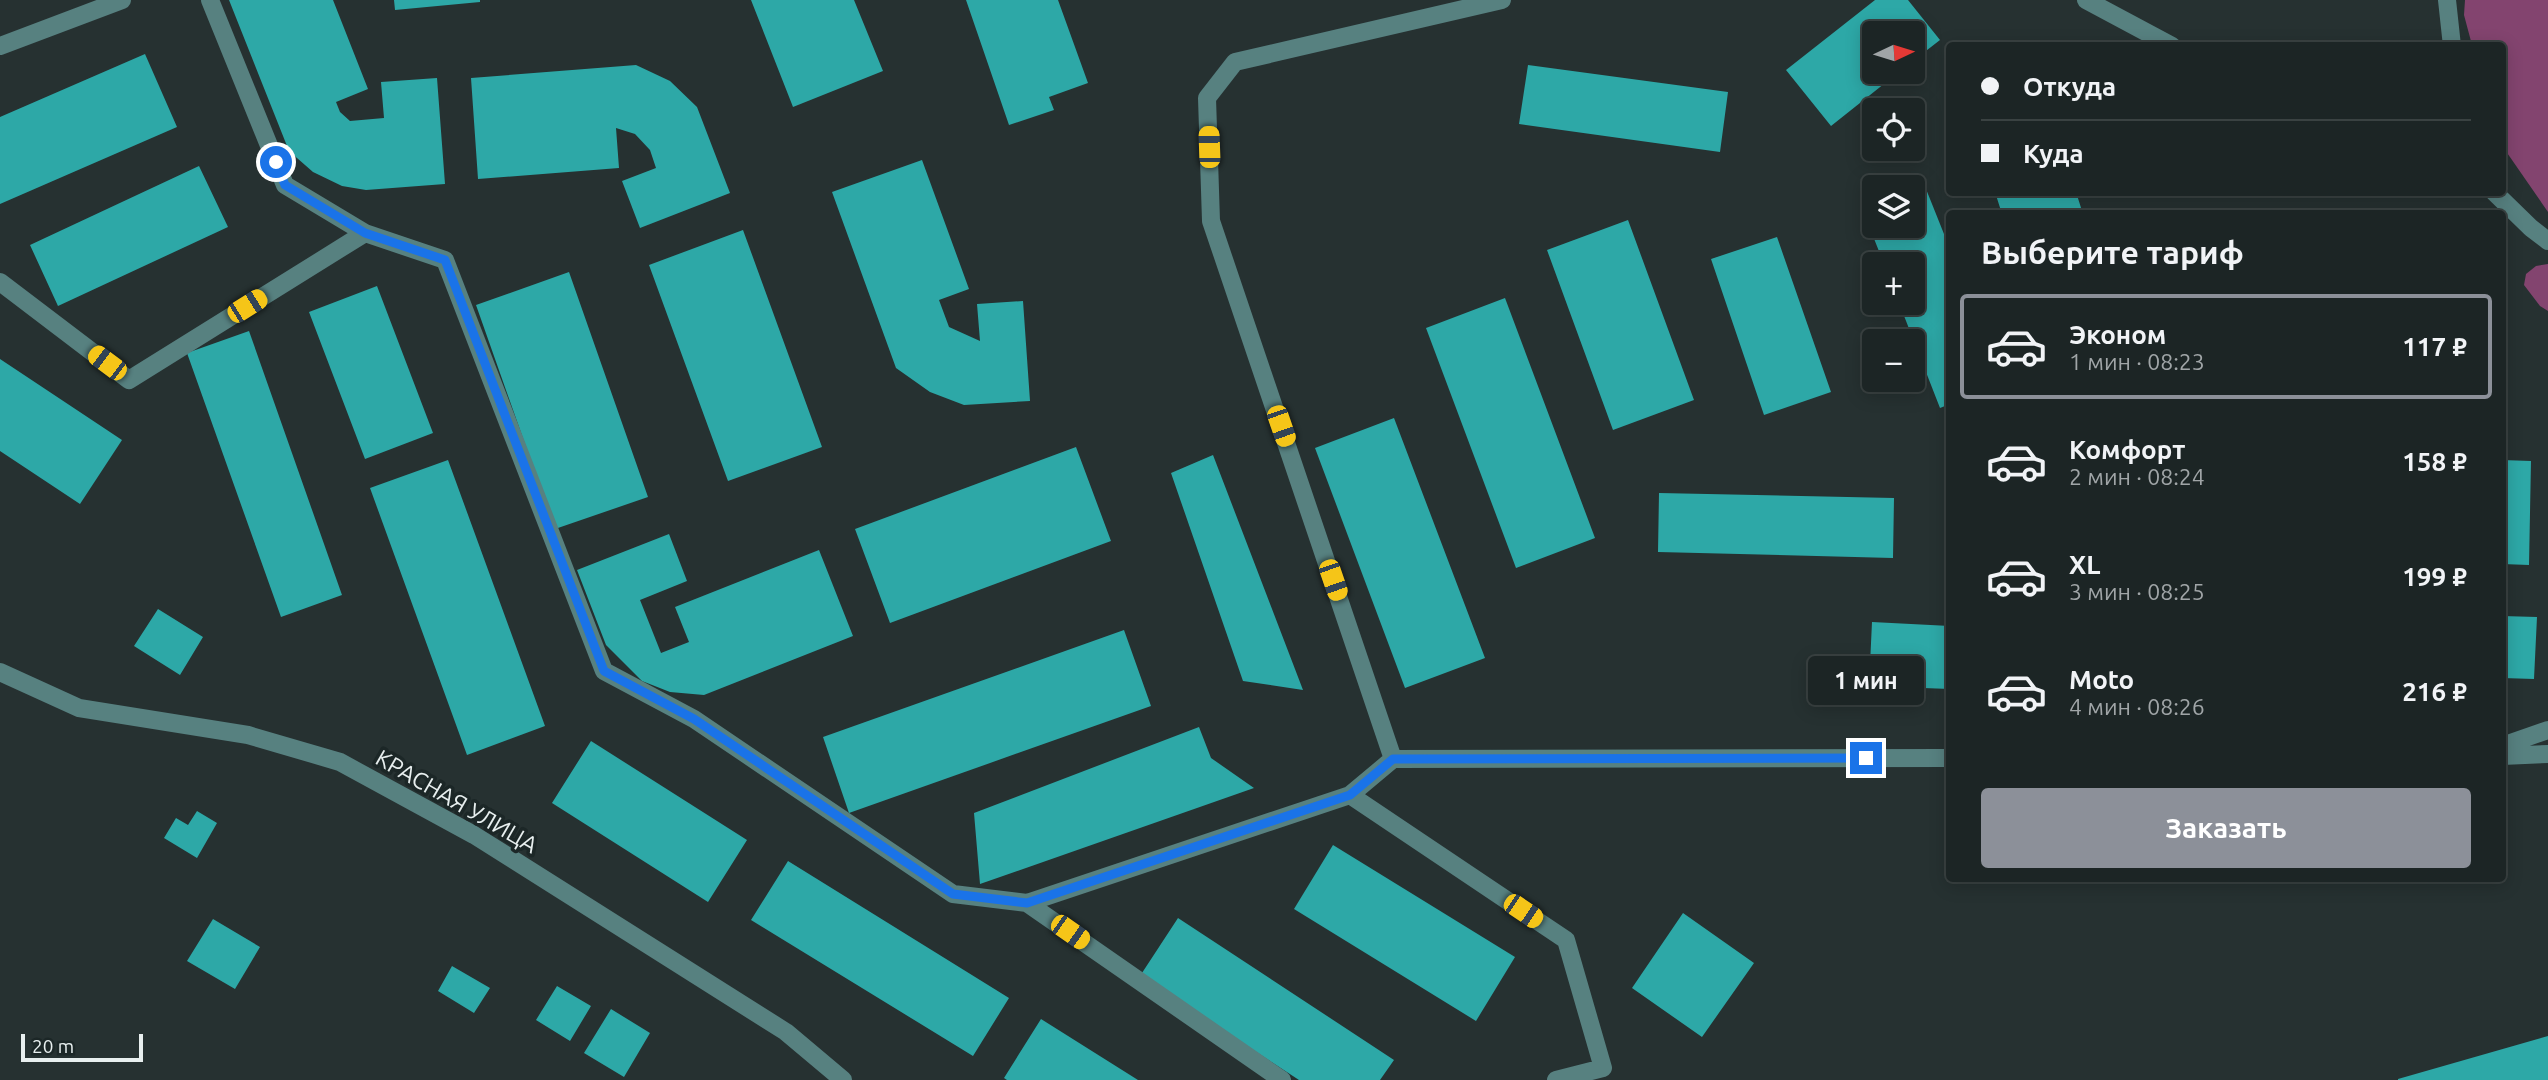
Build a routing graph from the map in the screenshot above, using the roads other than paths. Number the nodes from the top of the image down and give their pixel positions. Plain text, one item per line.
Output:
1 (122, 0) edge
2 (210, 0) edge
3 (1502, 0) edge
4 (2085, 0) edge
5 (2447, 0) edge
6 (2164, 42) edge
7 (2452, 42) edge
8 (0, 46) edge
9 (2495, 196) edge
10 (365, 233) junction
11 (2548, 241) edge
12 (0, 282) edge
13 (0, 672) edge
14 (2548, 730) edge
15 (2506, 745) edge
16 (2548, 754) edge
17 (2506, 756) edge
18 (1946, 758) edge
19 (1393, 759) junction
20 (1350, 795) junction
21 (1027, 903) junction
22 (844, 1080) edge
23 (1282, 1080) edge
24 (1556, 1080) edge

1 - 8 street
2 - 10 street
3 - 19 street
4 - 6 street
5 - 7 street
9 - 11 street
10 - 12 street
10 - 21 street
13 - 22 street, КРАСНАЯ УЛИЦА
14 - 15 street
16 - 17 street
18 - 19 street
19 - 20 street
20 - 21 street
20 - 24 street
21 - 23 street

